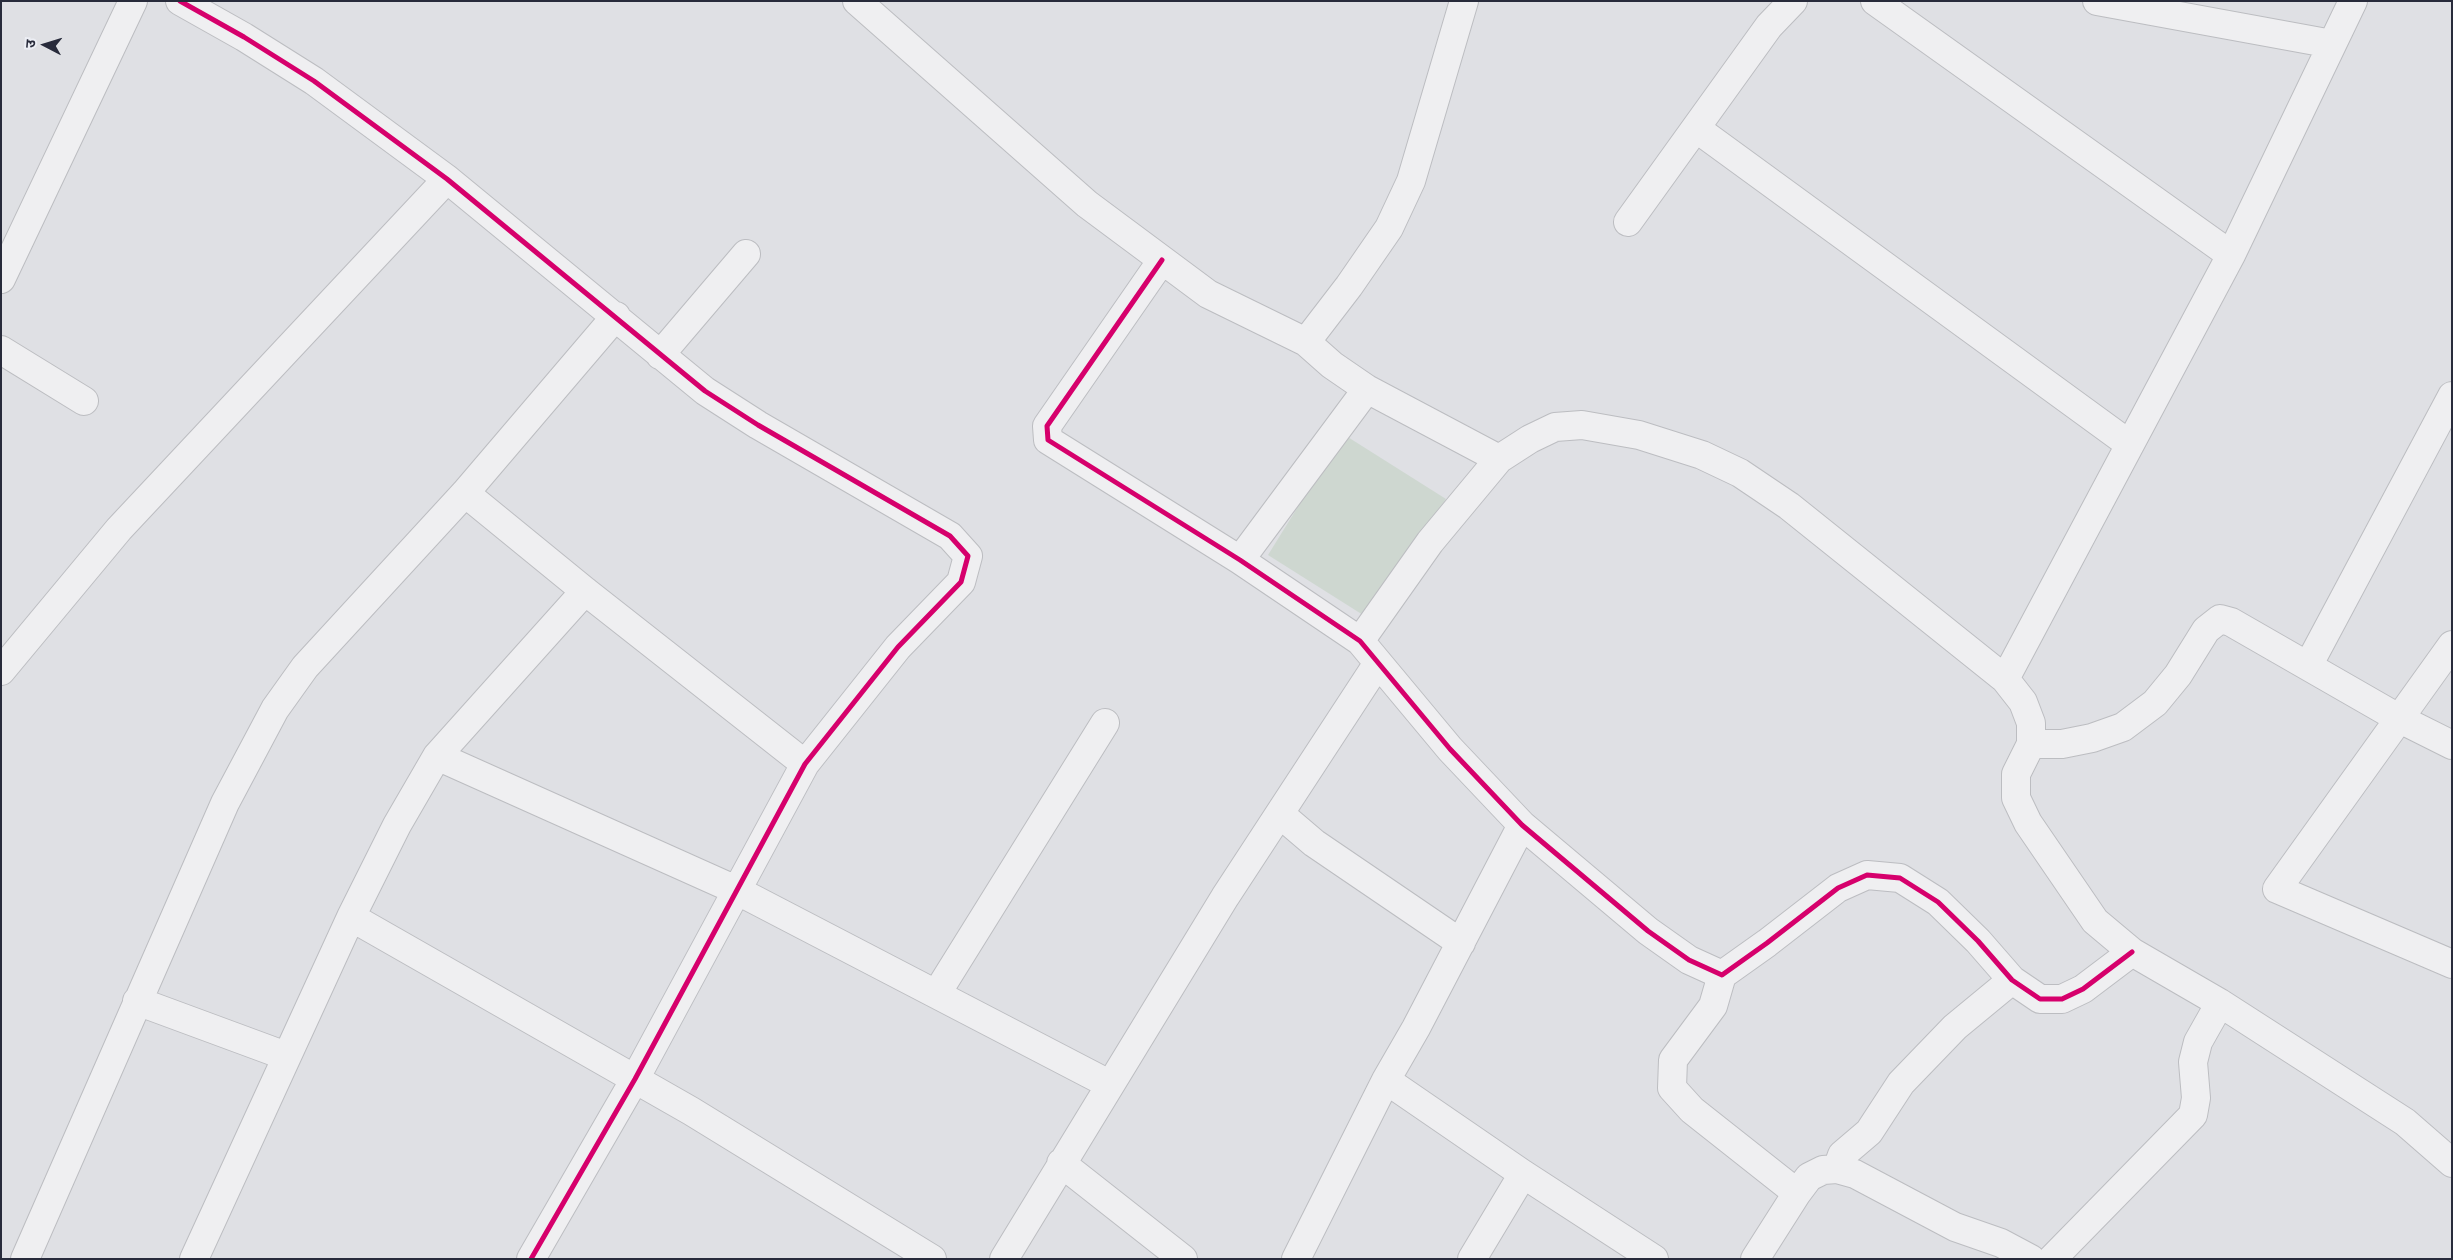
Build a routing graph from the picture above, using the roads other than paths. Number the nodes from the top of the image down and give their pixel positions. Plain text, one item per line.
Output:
1 (133, 1) edge
2 (180, 1) edge
3 (857, 1) edge
4 (1464, 1) edge
5 (1793, 1) edge
6 (1875, 1) edge
7 (2097, 1) edge
8 (2353, 1) edge
9 (2332, 44) junction
10 (1697, 129) junction
11 (447, 179) junction
12 (1628, 222) dead end
13 (746, 254) dead end
14 (2231, 255) junction
15 (1162, 260) junction
16 (1, 279) edge
17 (616, 316) junction
18 (1306, 342) junction
19 (1, 350) edge
20 (660, 355) junction
21 (1367, 389) junction
22 (2452, 396) edge
23 (84, 401) dead end
24 (2129, 444) junction
25 (1499, 459) junction
26 (465, 493) junction
27 (1240, 560) junction
28 (585, 591) junction
29 (1360, 641) junction
30 (2452, 645) edge
31 (1378, 663) junction
32 (2308, 666) junction
33 (1, 670) edge
34 (2005, 679) junction
35 (2400, 719) junction
36 (1105, 723) dead end
37 (2031, 744) junction
38 (2452, 745) edge
39 (437, 756) junction
40 (805, 764) junction
41 (1280, 814) junction
42 (1522, 825) junction
43 (736, 890) junction
44 (351, 917) junction
45 (1461, 943) junction
46 (2132, 952) junction
47 (2452, 964) edge
48 (1722, 975) junction
49 (2012, 980) junction
50 (937, 992) junction
51 (138, 1001) junction
52 (2220, 1003) junction
53 (286, 1056) junction
54 (635, 1080) junction
55 (1386, 1080) junction
56 (1109, 1084) junction
57 (1061, 1163) junction
58 (2452, 1163) edge
59 (1837, 1169) junction
60 (1523, 1174) junction
61 (1797, 1193) junction
62 (25, 1259) edge
63 (194, 1259) edge
64 (531, 1259) edge
65 (932, 1259) edge
66 (1004, 1259) edge
67 (1183, 1259) edge
68 (1296, 1259) edge
69 (1472, 1259) edge
70 (1654, 1259) edge
71 (1755, 1259) edge
72 (2031, 1259) edge
73 (2052, 1259) edge

1 - 16 street
2 - 11 street
3 - 15 street
4 - 18 street
5 - 10 street
6 - 14 street
7 - 9 street
8 - 9 street
9 - 14 street
10 - 12 street
10 - 24 street
11 - 17 street
11 - 33 street
13 - 20 street
14 - 24 street
15 - 18 street
15 - 27 street
17 - 20 street
17 - 26 street
18 - 21 street
19 - 23 street
20 - 40 street
21 - 25 street
21 - 27 street
22 - 32 street
24 - 34 street
25 - 29 street
25 - 34 street
26 - 28 street
26 - 51 street
27 - 29 street
28 - 39 street
28 - 40 street
29 - 31 street
30 - 35 street
31 - 41 street
31 - 42 street
32 - 35 street
32 - 37 street
34 - 37 street
35 - 38 street
35 - 47 street
36 - 50 street
37 - 46 street
39 - 43 street
39 - 44 street
40 - 43 street
41 - 45 street
41 - 56 street
42 - 45 street
42 - 48 street
43 - 50 street
43 - 54 street
44 - 53 street
44 - 54 street
45 - 55 street
46 - 49 street
46 - 52 street
48 - 49 street
48 - 61 street
49 - 59 street
50 - 56 street
51 - 53 street
51 - 62 street
52 - 58 street
52 - 73 street
53 - 63 street
54 - 64 street
54 - 65 street
55 - 60 street
55 - 68 street
56 - 57 street
57 - 66 street
57 - 67 street
59 - 61 street
59 - 72 street
60 - 69 street
60 - 70 street
61 - 71 street

